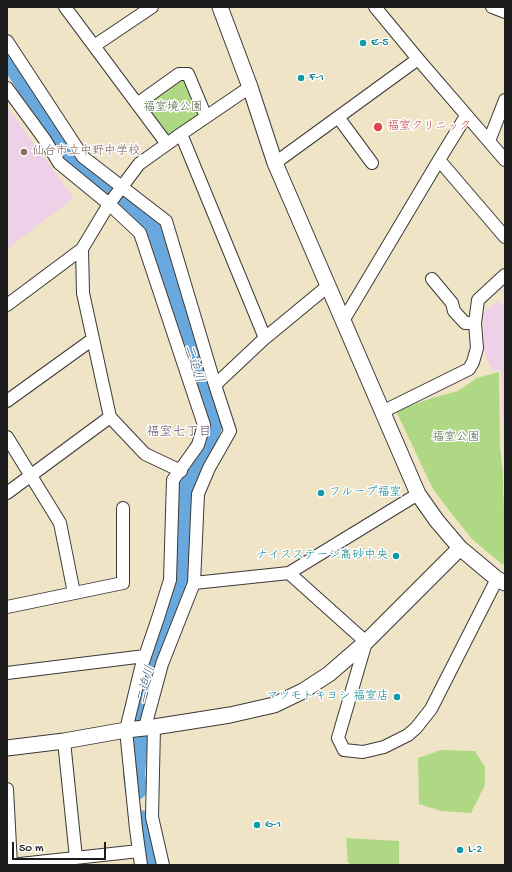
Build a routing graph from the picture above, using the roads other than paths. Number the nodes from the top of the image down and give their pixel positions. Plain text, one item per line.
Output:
1 (65, 7) edge
2 (152, 7) edge
3 (220, 7) edge
4 (375, 7) edge
5 (492, 7) edge
6 (505, 12) edge
7 (7, 41) edge
8 (94, 46) junction
9 (418, 59) junction
10 (250, 87) junction
11 (7, 88) edge
12 (505, 100) edge
13 (137, 104) junction
14 (466, 116) junction
15 (206, 117) junction
16 (338, 117) junction
17 (181, 134) junction
18 (489, 141) junction
19 (167, 144) junction
20 (439, 160) junction
21 (505, 160) edge
22 (275, 163) junction
23 (372, 163) dead end
24 (122, 188) junction
25 (109, 204) junction
26 (505, 237) edge
27 (82, 249) junction
28 (505, 275) edge
29 (432, 279) dead end
30 (328, 286) junction
31 (7, 305) edge
32 (343, 321) junction
33 (475, 323) junction
34 (265, 338) junction
35 (93, 339) junction
36 (215, 385) junction
37 (7, 401) edge
38 (382, 412) junction
39 (110, 417) junction
40 (7, 437) edge
41 (181, 471) junction
42 (31, 475) junction
43 (7, 493) edge
44 (418, 494) junction
45 (123, 508) dead end
46 (460, 548) junction
47 (289, 573) junction
48 (501, 581) edge
49 (194, 583) junction
50 (74, 593) junction
51 (7, 607) edge
52 (366, 642) junction
53 (145, 656) junction
54 (7, 673) edge
55 (149, 727) junction
56 (126, 730) junction
57 (64, 741) junction
58 (7, 748) edge
59 (7, 788) edge
60 (8, 834) edge
61 (139, 851) junction
62 (76, 858) junction
63 (11, 865) edge
64 (141, 865) edge
65 (163, 865) edge

1 - 8 street
2 - 8 street
3 - 10 street
4 - 9 street
5 - 6 street
7 - 24 street
8 - 13 street
9 - 14 street
9 - 16 street
10 - 15 street
10 - 22 street
11 - 25 street
12 - 18 street
13 - 15 street
13 - 19 street
14 - 18 street
14 - 20 street
15 - 17 street
16 - 22 street
16 - 23 street
17 - 19 street
17 - 34 street
18 - 21 street
19 - 24 street
20 - 26 street
20 - 32 street
22 - 30 street
24 - 25 street
24 - 36 street
25 - 27 street
25 - 41 street
27 - 31 street
27 - 35 street
28 - 33 street
29 - 33 street
30 - 32 street
30 - 34 street
32 - 38 street
33 - 38 street
34 - 36 street
35 - 37 street
35 - 39 street
36 - 49 street
38 - 44 street
39 - 41 street
39 - 42 street
40 - 42 street
41 - 53 street
42 - 43 street
42 - 50 street
44 - 46 street
44 - 47 street
45 - 50 street
46 - 48 street
46 - 52 street
47 - 49 street
47 - 52 street
48 - 52 street
49 - 55 street
50 - 51 street
52 - 55 street
53 - 54 street
53 - 56 street
55 - 56 street
55 - 65 street
56 - 57 street
56 - 61 street
57 - 58 street
57 - 62 street
59 - 60 street
60 - 63 street
61 - 62 street
61 - 64 street
62 - 63 street

